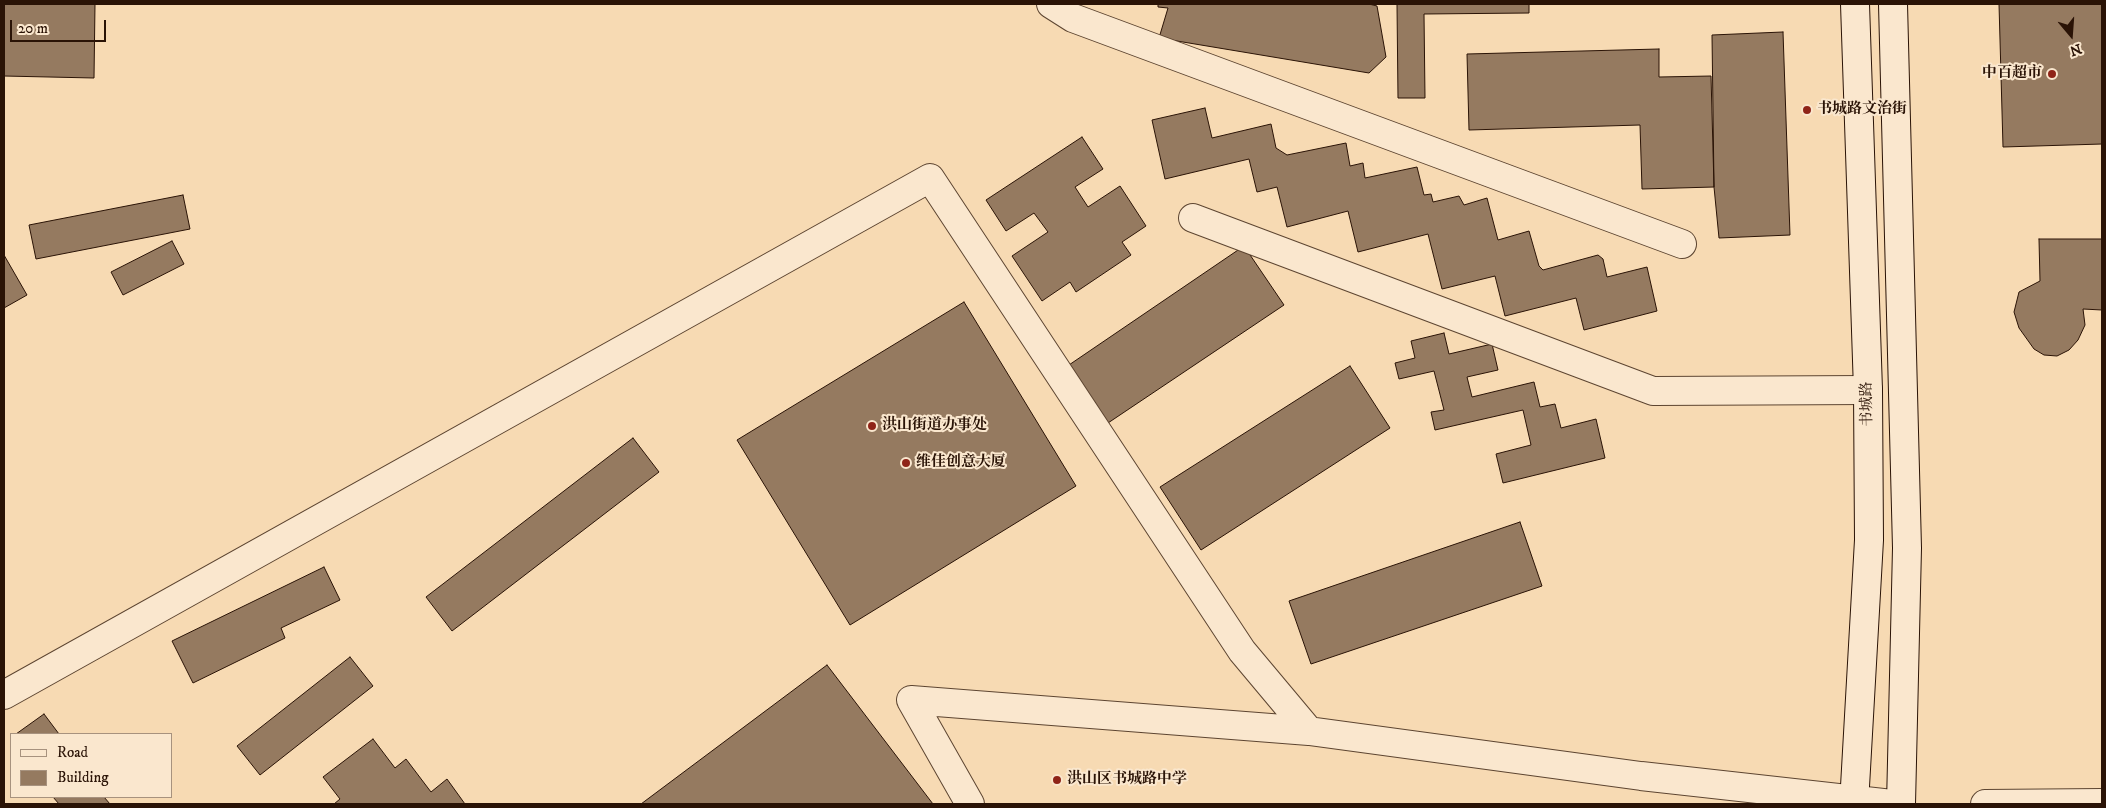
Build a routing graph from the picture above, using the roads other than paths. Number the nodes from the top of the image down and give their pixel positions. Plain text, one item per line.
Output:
1 (1051, 4) edge
2 (1855, 4) edge
3 (1893, 4) edge
4 (1193, 218) dead end
5 (1682, 244) dead end
6 (1868, 390) junction
7 (4, 695) edge
8 (1310, 731) junction
9 (1854, 802) edge
10 (2102, 803) edge
11 (970, 804) edge
12 (1892, 804) edge
13 (1901, 804) edge
14 (1985, 804) edge

1 - 5 street
2 - 6 street, 书城路
3 - 13 street
4 - 6 street
6 - 9 street, 书城路
7 - 8 street
8 - 9 street
8 - 11 street
9 - 12 street
10 - 14 street

